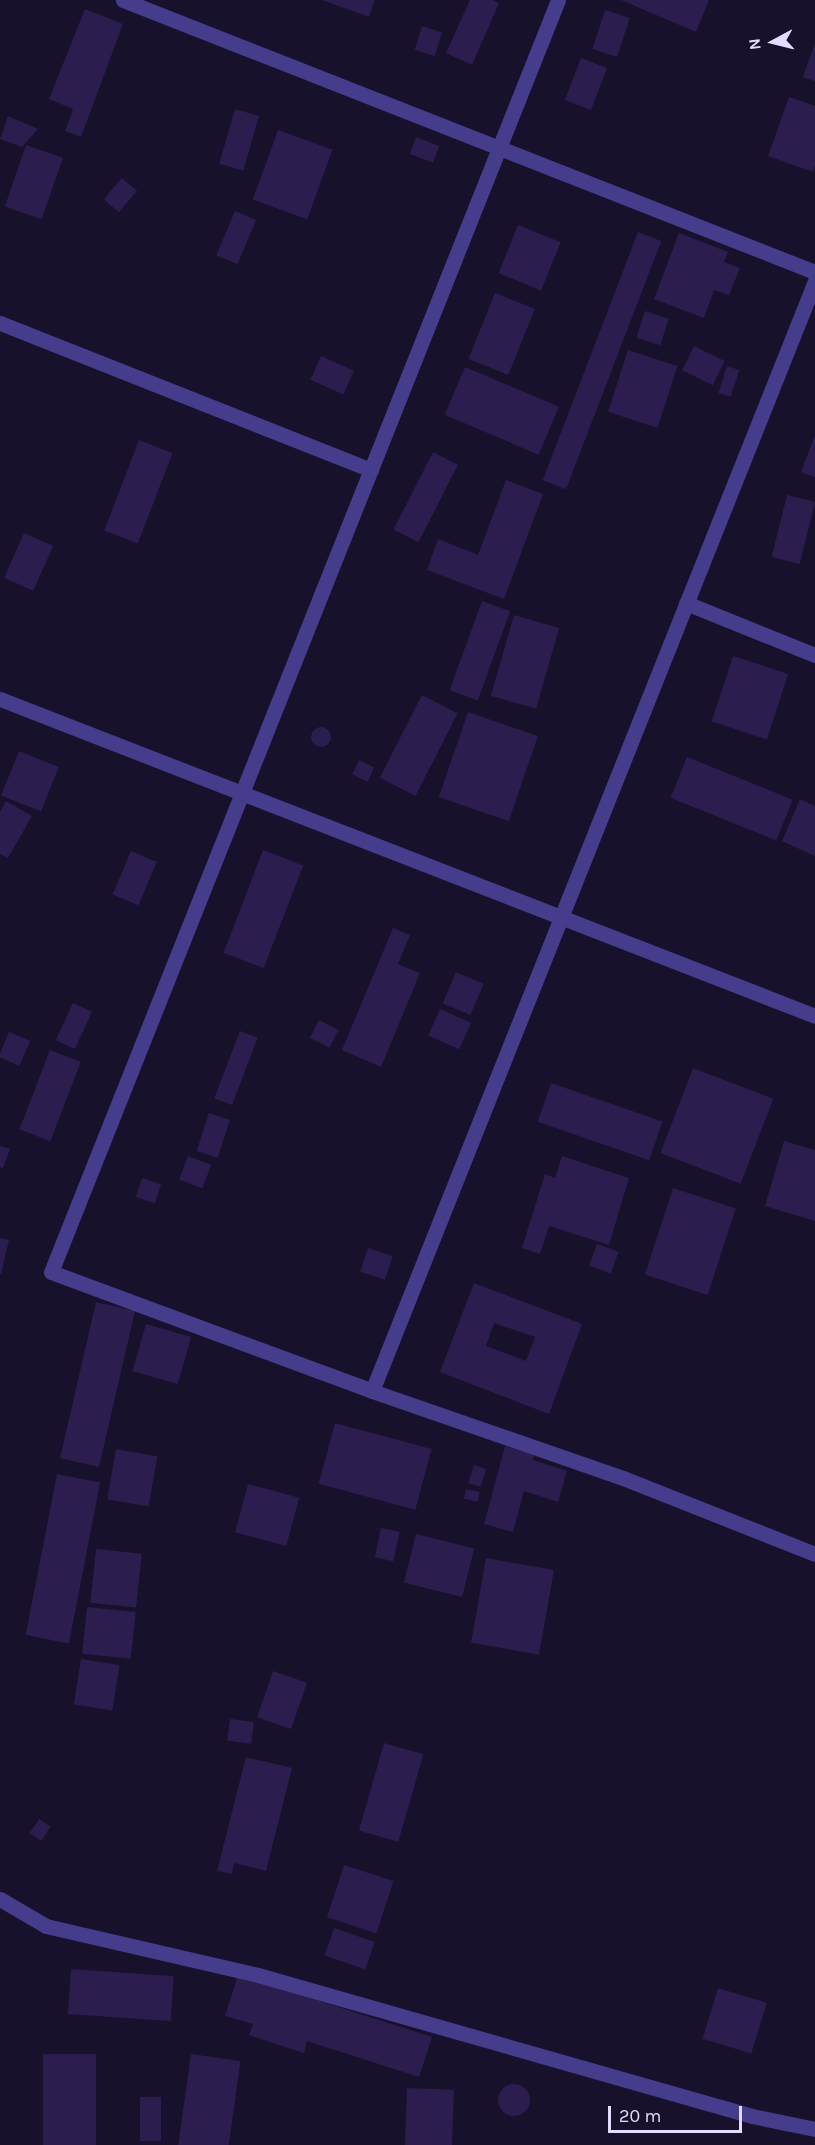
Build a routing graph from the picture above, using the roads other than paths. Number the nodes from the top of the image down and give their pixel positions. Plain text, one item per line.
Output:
1 (123, 0) edge
2 (558, 0) edge
3 (499, 149) junction
4 (815, 272) edge
5 (815, 281) edge
6 (0, 323) edge
7 (371, 470) junction
8 (686, 603) junction
9 (815, 656) edge
10 (0, 699) edge
11 (242, 793) junction
12 (561, 917) junction
13 (815, 1016) edge
14 (372, 1391) junction
15 (815, 1554) edge
16 (0, 1899) edge
17 (815, 2128) edge

1 - 3 street
2 - 3 street
3 - 4 street
3 - 7 street
5 - 8 street
6 - 7 street
7 - 11 street
8 - 9 street
8 - 12 street
10 - 11 street
11 - 12 street
11 - 14 street
12 - 13 street
12 - 14 street
14 - 15 street
16 - 17 street

